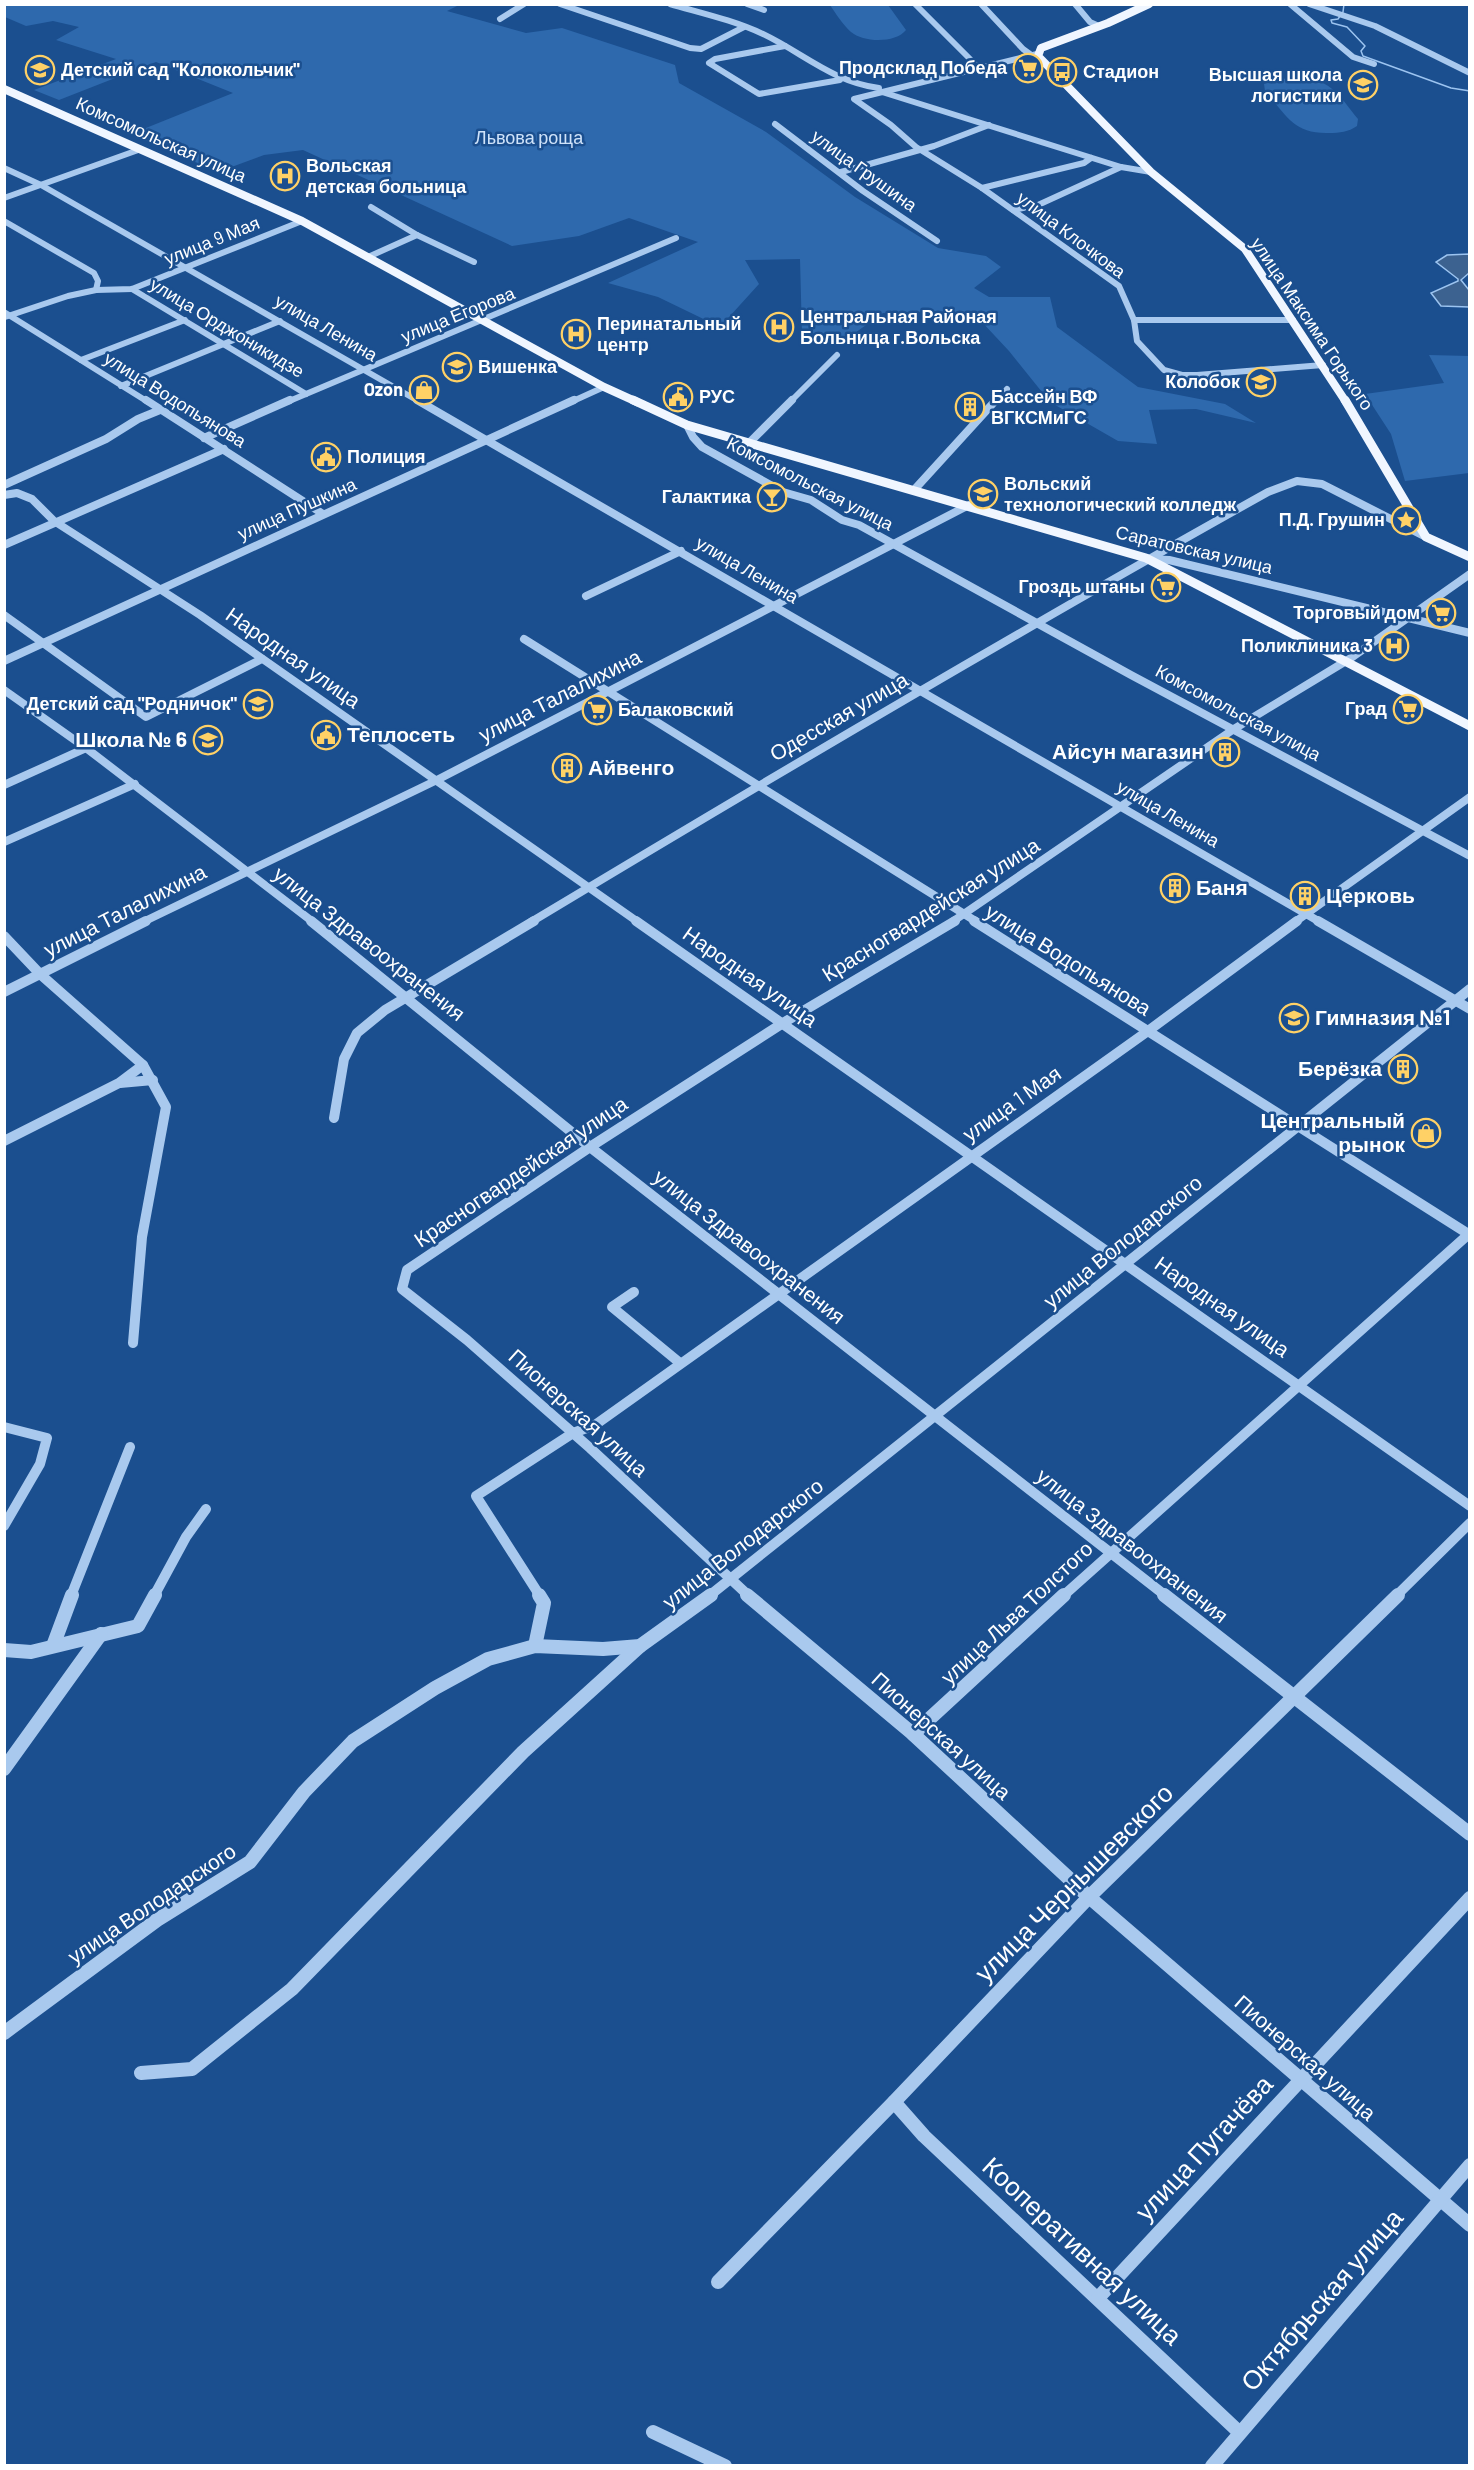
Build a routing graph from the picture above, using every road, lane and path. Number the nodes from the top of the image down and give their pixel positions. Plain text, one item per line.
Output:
1 (524, 4) edge
2 (560, 4) edge
3 (670, 4) edge
4 (747, 4) edge
5 (915, 4) edge
6 (981, 4) edge
7 (1075, 4) edge
8 (1149, 4) edge
9 (1290, 4) edge
10 (1309, 4) edge
11 (764, 10) dead end
12 (500, 19) dead end
13 (1099, 26) junction
14 (744, 27) junction
15 (785, 46) junction
16 (1035, 56) junction
17 (1374, 64) dead end
18 (979, 68) junction
19 (1470, 73) edge
20 (840, 80) junction
21 (897, 87) junction
22 (869, 88) junction
23 (4, 89) edge
24 (880, 91) junction
25 (775, 123) dead end
26 (989, 125) junction
27 (141, 148) junction
28 (924, 150) junction
29 (1091, 158) junction
30 (1120, 167) junction
31 (4, 168) edge
32 (841, 172) junction
33 (1151, 172) junction
34 (40, 185) junction
35 (982, 188) junction
36 (4, 198) edge
37 (372, 207) dead end
38 (1013, 210) junction
39 (4, 221) edge
40 (302, 221) junction
41 (417, 235) junction
42 (676, 238) dead end
43 (937, 241) dead end
44 (368, 257) junction
45 (474, 262) dead end
46 (187, 267) junction
47 (132, 289) junction
48 (96, 290) junction
49 (6, 314) edge
50 (185, 320) junction
51 (1134, 320) junction
52 (1293, 320) junction
53 (280, 321) junction
54 (483, 321) junction
55 (224, 343) junction
56 (837, 355) dead end
57 (81, 360) junction
58 (1323, 365) junction
59 (364, 370) junction
60 (121, 386) junction
61 (604, 387) junction
62 (1006, 389) dead end
63 (306, 394) junction
64 (160, 410) junction
65 (687, 425) junction
66 (204, 438) junction
67 (489, 441) junction
68 (749, 442) junction
69 (224, 449) junction
70 (4, 485) edge
71 (914, 490) junction
72 (4, 495) edge
73 (969, 505) junction
74 (323, 514) junction
75 (54, 521) junction
76 (1426, 537) junction
77 (891, 543) junction
78 (4, 545) edge
79 (681, 551) junction
80 (1470, 557) edge
81 (1146, 558) junction
82 (1470, 574) edge
83 (161, 588) junction
84 (586, 596) dead end
85 (774, 604) junction
86 (4, 615) edge
87 (1407, 617) junction
88 (1035, 622) junction
89 (1470, 633) edge
90 (524, 639) dead end
91 (43, 644) junction
92 (262, 659) junction
93 (4, 661) edge
94 (1344, 662) junction
95 (4, 690) edge
96 (920, 691) junction
97 (608, 692) junction
98 (1470, 726) edge
99 (1234, 729) junction
100 (86, 748) junction
101 (435, 781) junction
102 (135, 784) junction
103 (759, 784) junction
104 (4, 785) edge
105 (1470, 797) edge
106 (1122, 807) junction
107 (1423, 831) junction
108 (4, 842) edge
109 (1470, 856) edge
110 (245, 871) junction
111 (588, 888) junction
112 (1306, 914) junction
113 (964, 915) junction
114 (4, 936) edge
115 (40, 974) junction
116 (1470, 989) edge
117 (4, 992) edge
118 (406, 998) junction
119 (1455, 1000) junction
120 (1470, 1009) edge
121 (783, 1023) junction
122 (1148, 1032) junction
123 (143, 1065) junction
124 (153, 1080) junction
125 (119, 1083) junction
126 (334, 1118) dead end
127 (1299, 1127) junction
128 (4, 1141) edge
129 (590, 1147) junction
130 (971, 1157) junction
131 (1469, 1234) edge
132 (1126, 1264) junction
133 (407, 1270) joint
134 (634, 1292) dead end
135 (779, 1295) junction
136 (133, 1343) dead end
137 (680, 1363) junction
138 (1298, 1384) junction
139 (935, 1417) junction
140 (4, 1427) edge
141 (573, 1433) junction
142 (130, 1447) dead end
143 (1470, 1506) edge
144 (206, 1509) dead end
145 (1470, 1523) edge
146 (4, 1526) edge
147 (1111, 1552) junction
148 (730, 1581) junction
149 (100, 1634) junction
150 (53, 1646) junction
151 (535, 1646) junction
152 (640, 1646) junction
153 (4, 1650) edge
154 (1293, 1699) junction
155 (914, 1734) junction
156 (4, 1769) edge
157 (1470, 1834) edge
158 (1089, 1897) junction
159 (1470, 1898) edge
160 (4, 2033) edge
161 (141, 2073) dead end
162 (1300, 2080) junction
163 (894, 2102) junction
164 (1470, 2165) edge
165 (1440, 2201) junction
166 (1470, 2225) edge
167 (718, 2282) dead end
168 (1098, 2298) junction
169 (654, 2432) dead end
170 (1239, 2432) junction
171 (725, 2466) edge
172 (1212, 2466) edge

1 - 12 street
2 - 14 street
3 - 14 street
4 - 11 street
5 - 18 street
6 - 16 street
7 - 13 street
8 - 13 main road
9 - 17 street
10 - 19 street
13 - 16 main road
14 - 15 street
15 - 20 street
15 - 20 street
16 - 18 street
16 - 33 main road, улица Максима Горького
18 - 21 street
20 - 22 street
21 - 22 street
21 - 24 street
22 - 24 street
23 - 27 main road, Комсомольская улица
24 - 26 street
24 - 28 street, улица Клочкова
25 - 32 street, улица Грушина
26 - 28 street
26 - 29 street
27 - 34 street
27 - 40 main road, Комсомольская улица
28 - 32 street
28 - 35 street, улица Клочкова
29 - 30 street
29 - 35 street
30 - 33 street
30 - 38 street
31 - 34 street, улица Ленина
32 - 43 street, улица Грушина
33 - 52 main road, улица Максима Горького
34 - 36 street
34 - 46 street, улица Ленина
35 - 38 street, улица Клочкова
37 - 41 street
38 - 51 street, улица Клочкова
39 - 48 street
40 - 44 main road, Комсомольская улица
40 - 46 street, улица 9 Мая
41 - 44 street
41 - 45 street
42 - 54 street, улица Егорова
44 - 54 main road, Комсомольская улица
46 - 47 street, улица 9 Мая
46 - 53 street, улица Ленина
47 - 48 street
47 - 50 street, улица Орджоникидзе
48 - 49 street
49 - 57 street, улица Водопьянова
50 - 55 street, улица Орджоникидзе
50 - 57 street
51 - 52 street
51 - 58 street, улица Клочкова
52 - 58 main road, улица Максима Горького
53 - 55 street
53 - 59 street, улица Ленина
54 - 59 street, улица Егорова
54 - 61 main road, Комсомольская улица
55 - 60 street
55 - 63 street, улица Орджоникидзе
56 - 68 street
57 - 60 street, улица Водопьянова
58 - 76 main road, улица Максима Горького
59 - 63 street, улица Егорова
59 - 67 street, улица Ленина
60 - 64 street, улица Водопьянова
61 - 65 main road, Комсомольская улица
61 - 67 street, улица Пушкина
62 - 71 street
63 - 66 street, улица Егорова
64 - 66 street, улица Водопьянова
64 - 70 street
65 - 68 main road, Саратовская улица
65 - 77 street, Комсомольская улица
66 - 69 street, улица Водопьянова
67 - 74 street, улица Пушкина
67 - 79 street, улица Ленина
68 - 71 main road, Саратовская улица
69 - 74 street, улица Водопьянова
69 - 75 street
71 - 73 main road, Саратовская улица
72 - 75 street, Народная улица
73 - 77 street, улица Талалихина
73 - 81 main road, Саратовская улица
74 - 83 street, улица Пушкина
75 - 78 street
75 - 83 street, Народная улица
76 - 80 main road
76 - 81 street, Одесская улица
77 - 85 street, улица Талалихина
77 - 88 street, Комсомольская улица
79 - 84 street
79 - 85 street, улица Ленина
81 - 87 street, Саратовская улица
81 - 88 street, Одесская улица
81 - 94 main road
82 - 87 street, Красногвардейская улица
83 - 91 street, улица Пушкина
83 - 92 street, Народная улица
85 - 96 street, улица Ленина
85 - 97 street, улица Талалихина
86 - 91 street
87 - 89 street, Саратовская улица
87 - 94 street, Красногвардейская улица
88 - 96 street, Одесская улица
88 - 99 street, Комсомольская улица
90 - 97 street, улица Водопьянова
91 - 92 street
91 - 93 street, улица Пушкина
92 - 101 street, Народная улица
94 - 98 main road
94 - 99 street, Красногвардейская улица
95 - 100 street, улица Здравоохранения
96 - 103 street, Одесская улица
96 - 106 street, улица Ленина
97 - 101 street, улица Талалихина
97 - 103 street, улица Водопьянова
99 - 106 street, Красногвардейская улица
99 - 107 street, Комсомольская улица
100 - 102 street, улица Здравоохранения
100 - 104 street
101 - 110 street, улица Талалихина
101 - 111 street, Народная улица
102 - 108 street
102 - 110 street, улица Здравоохранения
103 - 111 street, Одесская улица
103 - 113 street, улица Водопьянова
105 - 107 street, улица 1 Мая
106 - 112 street, улица Ленина
106 - 113 street, Красногвардейская улица
107 - 109 street, Комсомольская улица
107 - 112 street, улица 1 Мая
110 - 115 street, улица Талалихина
110 - 118 street, улица Здравоохранения
111 - 118 street, Одесская улица
111 - 121 street, Народная улица
112 - 119 street, улица Ленина
112 - 122 street, улица 1 Мая
113 - 121 street, Красногвардейская улица
113 - 122 street, улица Водопьянова
114 - 115 street
115 - 117 street, улица Талалихина
115 - 123 street
116 - 119 street, улица Володарского
118 - 126 street, Одесская улица
118 - 129 street, улица Здравоохранения
119 - 120 street, улица Ленина
119 - 127 street, улица Володарского
121 - 129 street, Красногвардейская улица
121 - 130 street, Народная улица
122 - 127 street, улица Водопьянова
122 - 130 street, улица 1 Мая
123 - 124 street
123 - 125 street
124 - 125 street
124 - 136 street
125 - 128 street
127 - 131 street, улица Водопьянова
127 - 132 street, улица Володарского
129 - 133 street, Красногвардейская улица
129 - 135 street, улица Здравоохранения
130 - 132 street, Народная улица
130 - 135 street, улица 1 Мая
131 - 138 street, улица Льва Толстого
132 - 138 street, Народная улица
132 - 139 street, улица Володарского
133 - 141 street, Пионерская улица
134 - 137 street
135 - 137 street, улица 1 Мая
135 - 139 street, улица Здравоохранения
137 - 141 street, улица 1 Мая
138 - 143 street, Народная улица
138 - 147 street, улица Льва Толстого
139 - 147 street, улица Здравоохранения
139 - 148 street, улица Володарского
140 - 146 street
141 - 148 street, Пионерская улица
141 - 151 street, улица 1 Мая
142 - 150 street
144 - 149 street
145 - 154 street, улица Чернышевского
147 - 154 street, улица Здравоохранения
147 - 155 street, улица Льва Толстого
148 - 152 street, улица Володарского
148 - 155 street, Пионерская улица
149 - 150 street
149 - 156 street
150 - 153 street
151 - 152 street, улица Володарского
151 - 160 street, улица Володарского
152 - 161 street
154 - 157 street, улица Здравоохранения
154 - 158 street, улица Чернышевского
155 - 158 street, Пионерская улица
158 - 162 street, Пионерская улица
158 - 163 street, улица Чернышевского
159 - 162 street, улица Пугачёва
162 - 165 street, Пионерская улица
162 - 168 street, улица Пугачёва
163 - 167 street, улица Чернышевского
163 - 168 street, Кооперативная улица
164 - 165 street, Октябрьская улица
165 - 166 street, Пионерская улица
165 - 170 street, Октябрьская улица
168 - 170 street, Кооперативная улица
169 - 171 street
170 - 172 street, Октябрьская улица

